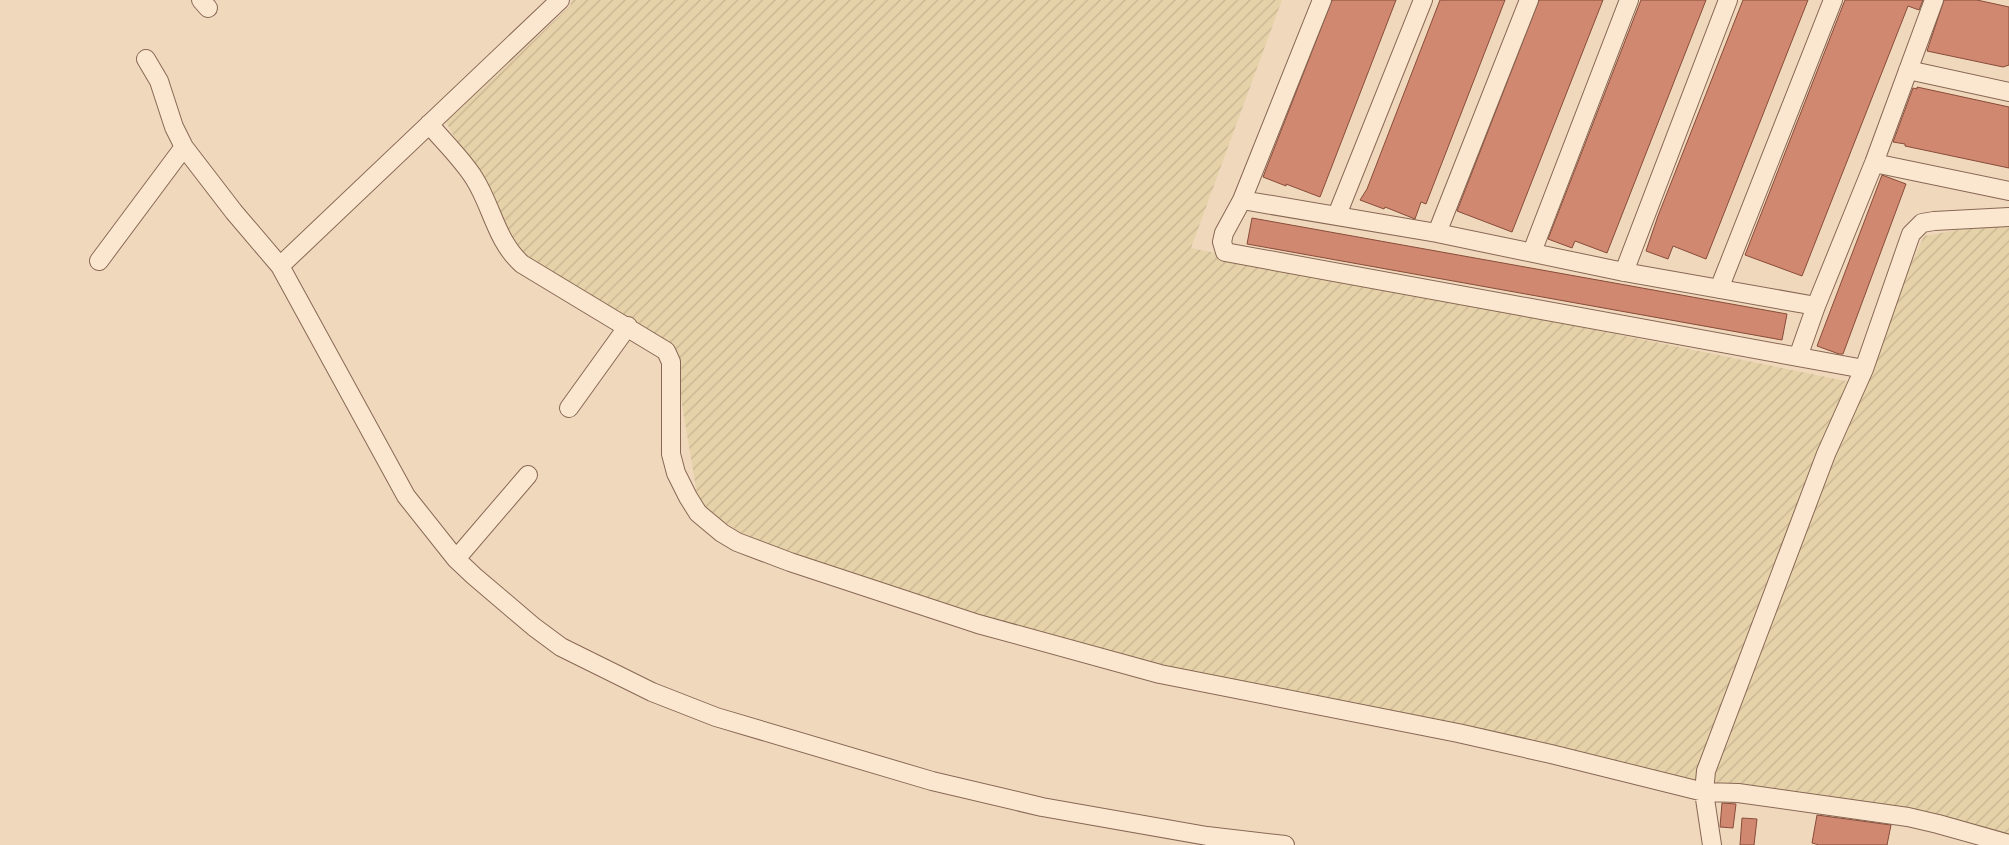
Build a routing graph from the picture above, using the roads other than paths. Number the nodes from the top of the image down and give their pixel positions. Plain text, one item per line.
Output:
1 (560, 0) edge
2 (1322, 0) edge
3 (1423, 0) edge
4 (1529, 0) edge
5 (1629, 0) edge
6 (1728, 0) edge
7 (1833, 0) edge
8 (1934, 0) edge
9 (146, 59) dead end
10 (1908, 70) junction
11 (2009, 92) edge
12 (429, 124) junction
13 (184, 147) junction
14 (1874, 163) junction
15 (2009, 191) edge
16 (1242, 200) junction
17 (1337, 215) junction
18 (2009, 217) edge
19 (1437, 232) junction
20 (1532, 252) junction
21 (99, 261) dead end
22 (280, 266) junction
23 (1624, 272) junction
24 (1719, 289) junction
25 (1816, 306) junction
26 (628, 326) junction
27 (1798, 357) junction
28 (1864, 369) junction
29 (569, 408) dead end
30 (528, 475) dead end
31 (456, 559) junction
32 (1704, 792) junction
33 (1205, 841) edge
34 (2009, 844) edge
35 (1285, 845) edge
36 (1712, 845) edge

1 - 12 street
2 - 16 street
3 - 17 street
4 - 19 street
5 - 20 street
6 - 23 street
7 - 24 street
8 - 10 street
9 - 13 street
10 - 11 street
10 - 14 street
12 - 22 street
12 - 26 street
13 - 21 street
13 - 22 street
14 - 15 street
14 - 25 street
16 - 17 street
16 - 27 street
17 - 19 street
18 - 28 street
19 - 20 street
20 - 23 street
22 - 31 street
23 - 24 street
24 - 25 street
25 - 27 street
26 - 29 street
26 - 32 street
27 - 28 street
28 - 32 street
30 - 31 street
31 - 33 street
32 - 34 street
32 - 36 street
33 - 35 street

